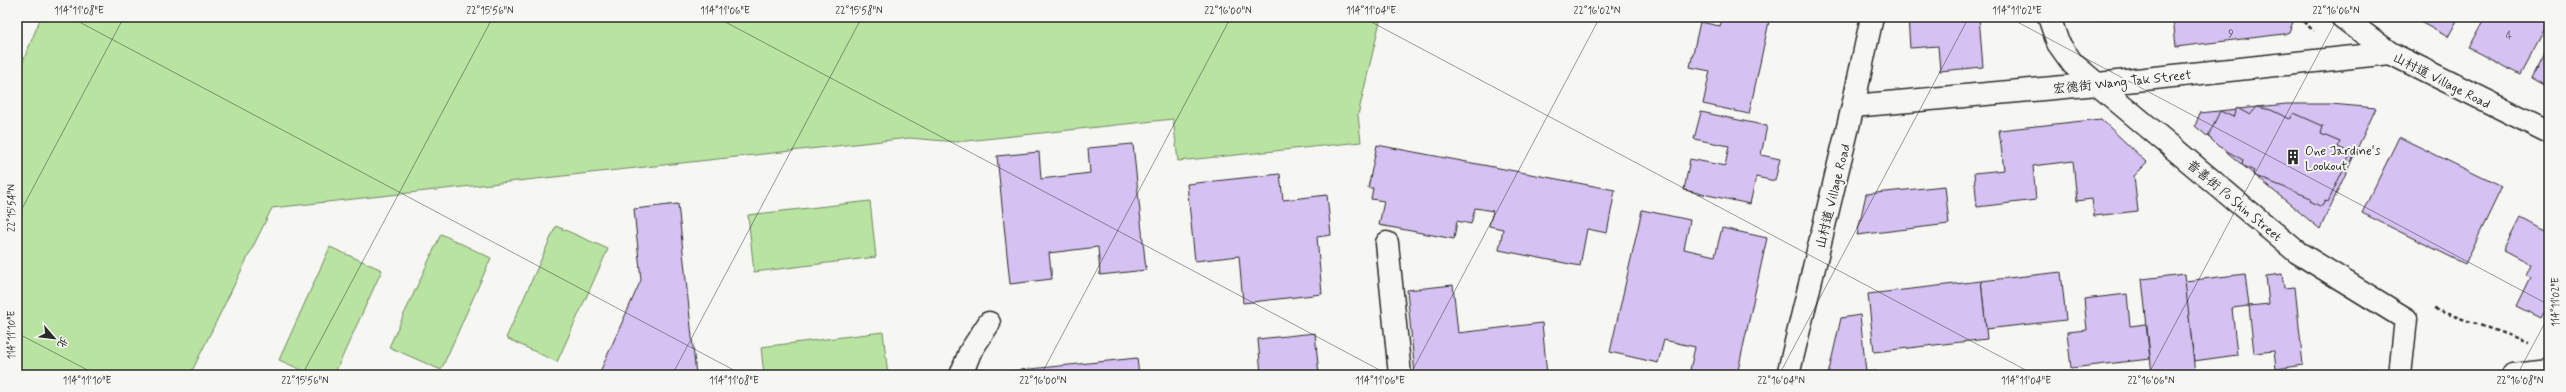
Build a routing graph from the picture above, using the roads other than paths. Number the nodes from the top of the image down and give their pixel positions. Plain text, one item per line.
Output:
1 (1872, 17) edge
2 (2049, 17) edge
3 (2342, 17) edge
4 (2390, 53) junction
5 (2098, 84) junction
6 (1854, 106) junction
7 (2549, 132) edge
8 (1387, 243) dead end
9 (988, 323) dead end
10 (2549, 371) edge
11 (961, 375) edge
12 (1400, 375) edge
13 (1788, 375) edge
14 (2400, 375) edge
15 (2513, 375) edge

1 - 6 street, 山村道 Village Road
2 - 5 street, 普善街 Po Shin Street
3 - 4 street, 山村道 Village Road
4 - 5 street, 宏德街 Wang Tak Street
4 - 7 street, 山村道 Village Road
5 - 6 street, 宏德街 Wang Tak Street
5 - 14 street, 普善街 Po Shin Street
6 - 13 street, 山村道 Village Road
8 - 12 street
9 - 11 street
10 - 15 street

